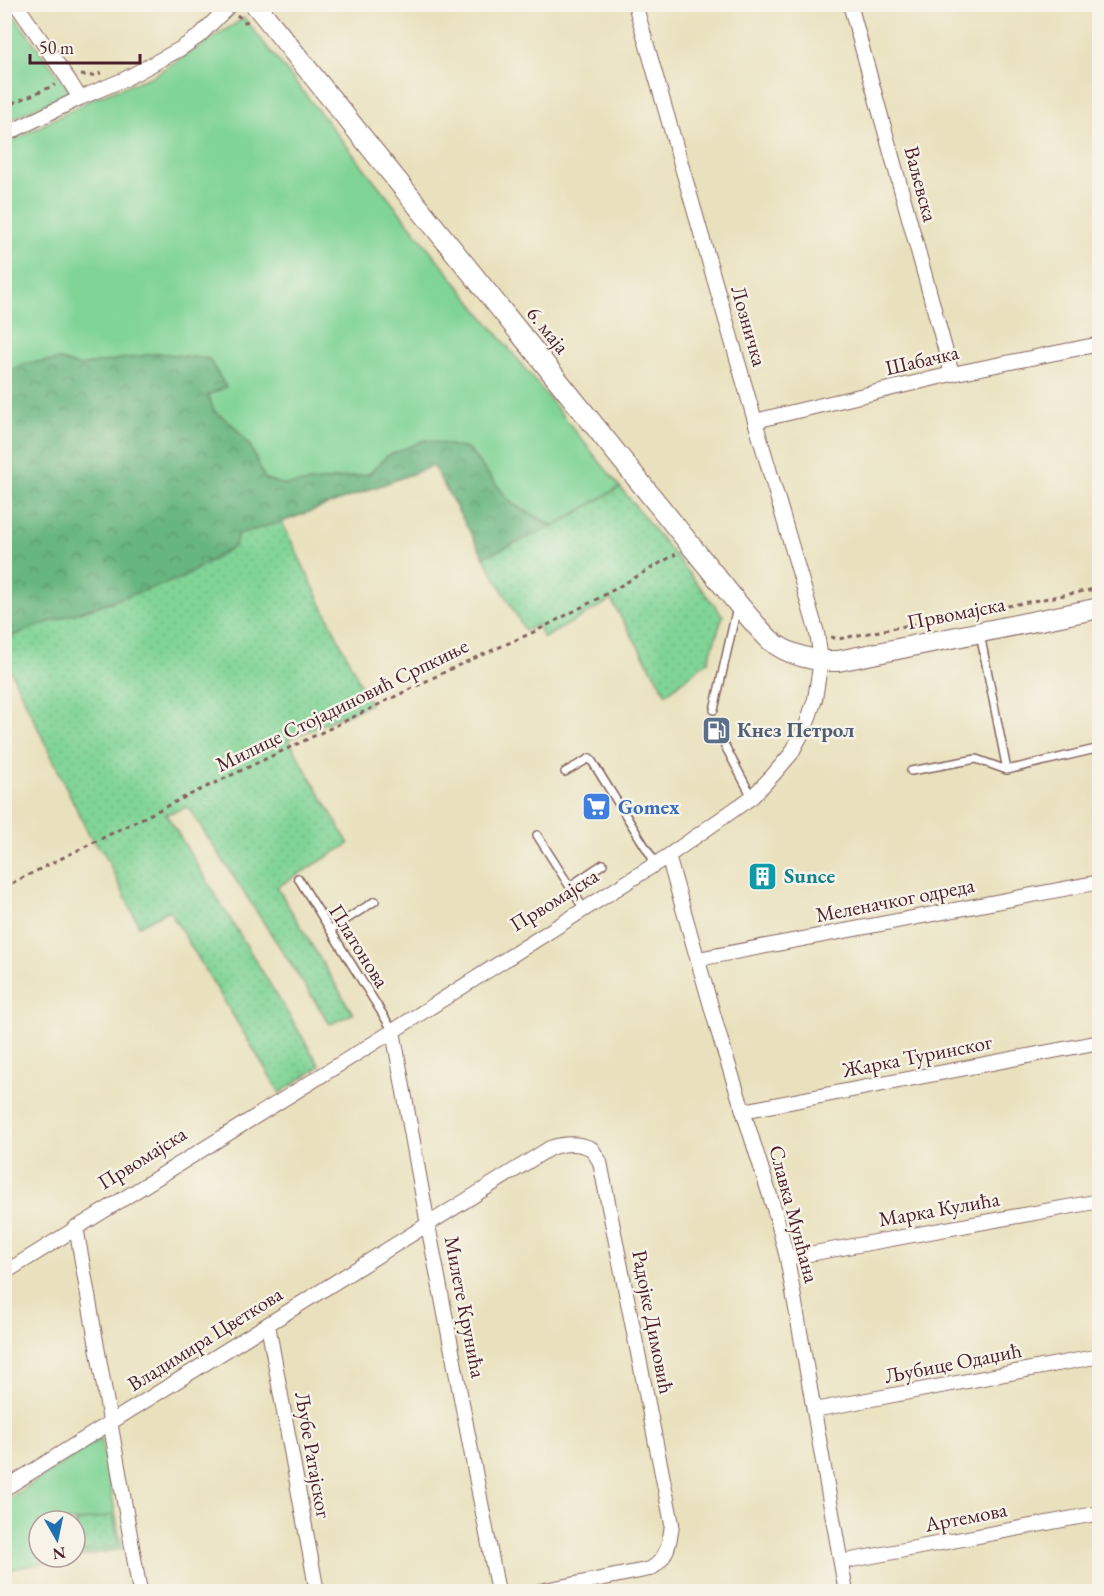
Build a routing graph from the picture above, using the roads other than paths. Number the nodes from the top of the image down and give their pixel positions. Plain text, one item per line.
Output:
1 (16, 4) edge
2 (231, 4) edge
3 (255, 4) edge
4 (635, 4) edge
5 (850, 4) edge
6 (80, 98) junction
7 (4, 135) edge
8 (1100, 344) edge
9 (952, 374) junction
10 (755, 421) junction
11 (738, 604) junction
12 (1100, 608) edge
13 (980, 632) junction
14 (821, 660) junction
15 (714, 710) dead end
16 (725, 746) dead end
17 (1100, 748) edge
18 (1007, 770) junction
19 (911, 771) dead end
20 (565, 772) dead end
21 (752, 797) junction
22 (537, 835) dead end
23 (668, 856) junction
24 (603, 864) dead end
25 (656, 864) junction
26 (298, 878) dead end
27 (1100, 882) edge
28 (570, 886) junction
29 (375, 901) dead end
30 (584, 909) junction
31 (330, 930) junction
32 (698, 958) junction
33 (393, 1031) junction
34 (1100, 1042) edge
35 (743, 1111) junction
36 (1100, 1201) edge
37 (428, 1225) junction
38 (76, 1227) junction
39 (787, 1258) junction
40 (4, 1273) edge
41 (268, 1325) junction
42 (1100, 1356) edge
43 (814, 1410) junction
44 (109, 1424) junction
45 (4, 1489) edge
46 (1100, 1513) edge
47 (841, 1562) junction
48 (140, 1592) edge
49 (317, 1592) edge
50 (498, 1592) edge
51 (535, 1592) edge
52 (846, 1592) edge

1 - 6 street
2 - 6 street
3 - 11 street, 6. маја
4 - 10 street, Лозничка
5 - 9 street, Ваљевска
6 - 7 street
8 - 9 street, Шабачка
9 - 10 street, Шабачка
10 - 14 street, Лозничка
11 - 14 street, 6. маја
11 - 15 lane
12 - 13 street, Првомајска
13 - 14 street, Првомајска
13 - 18 lane
14 - 21 street, Првомајска
16 - 21 lane
17 - 18 lane
18 - 19 lane
20 - 25 lane
21 - 23 street, Првомајска
22 - 28 lane
23 - 25 street, Првомајска
23 - 32 street, Славка Мунћана
24 - 28 lane
25 - 30 street, Првомајска
26 - 31 lane, Платонова
27 - 32 street, Меленачког одреда
28 - 30 lane
29 - 31 lane
30 - 33 street, Првомајска
31 - 33 lane, Платонова
32 - 35 street, Славка Мунћана
33 - 37 street, Милете Крунића
33 - 38 street, Првомајска
34 - 35 street, Жарка Туринског
35 - 39 street, Славка Мунћана
36 - 39 street, Марка Кулића
37 - 41 street, Владимира Цветкова
37 - 50 street, Милете Крунића
37 - 51 street, Радојке Димовић
38 - 40 street, Првомајска
38 - 44 street
39 - 43 street, Славка Мунћана
41 - 44 street, Владимира Цветкова
41 - 49 street, Љубе Ратајског
42 - 43 street, Љубице Одаџић
43 - 47 street, Славка Мунћана
44 - 45 street, Владимира Цветкова
44 - 48 street
46 - 47 street, Артемова
47 - 52 street, Славка Мунћана

